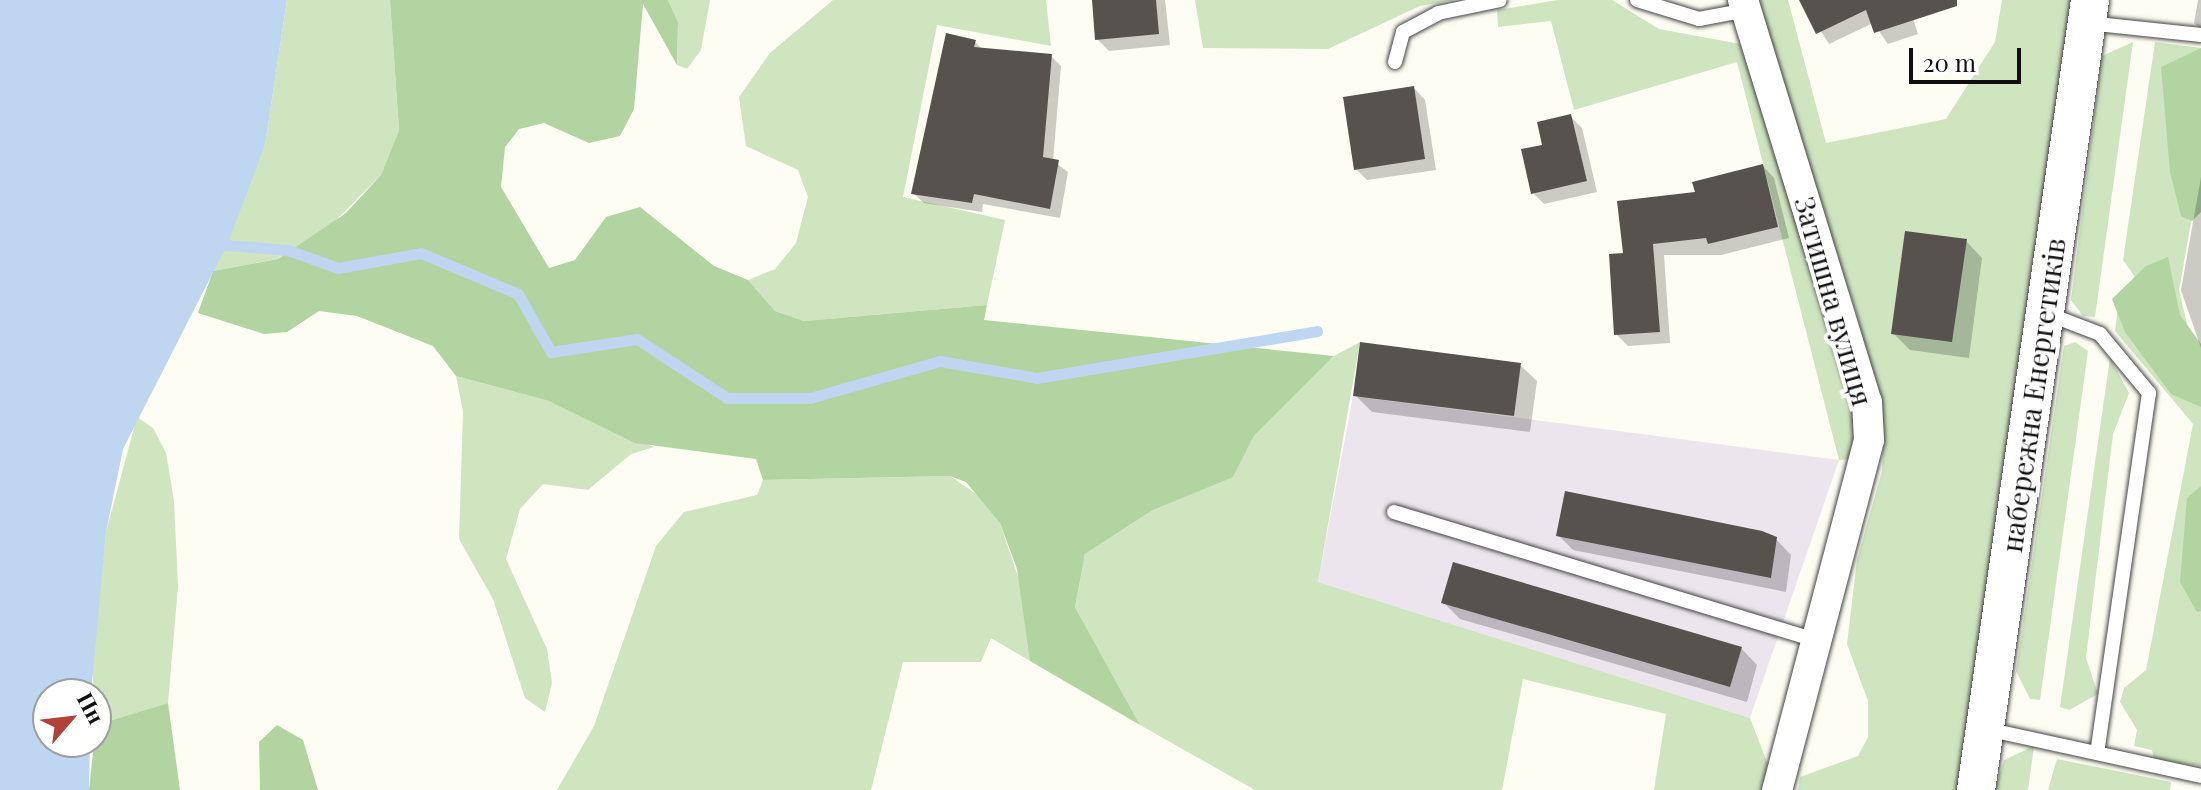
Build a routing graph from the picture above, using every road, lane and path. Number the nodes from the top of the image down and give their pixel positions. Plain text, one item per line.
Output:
1 (1500, 0) edge
2 (1637, 0) edge
3 (1744, 5) edge
4 (2088, 11) edge
5 (2201, 35) edge
6 (1395, 62) dead end
7 (2044, 312) junction
8 (1394, 512) dead end
9 (1812, 639) junction
10 (1986, 728) junction
11 (2097, 752) junction
12 (2201, 776) edge
13 (1777, 790) edge
14 (1976, 790) edge

1 - 6 lane
2 - 3 lane
3 - 9 street, Затишна вулиця
4 - 5 lane
4 - 7 street, набережна Енергетиків
7 - 10 street, набережна Енергетиків
7 - 11 lane
8 - 9 lane
9 - 13 street, Затишна вулиця
10 - 11 lane
10 - 14 street, набережна Енергетиків
11 - 12 lane

